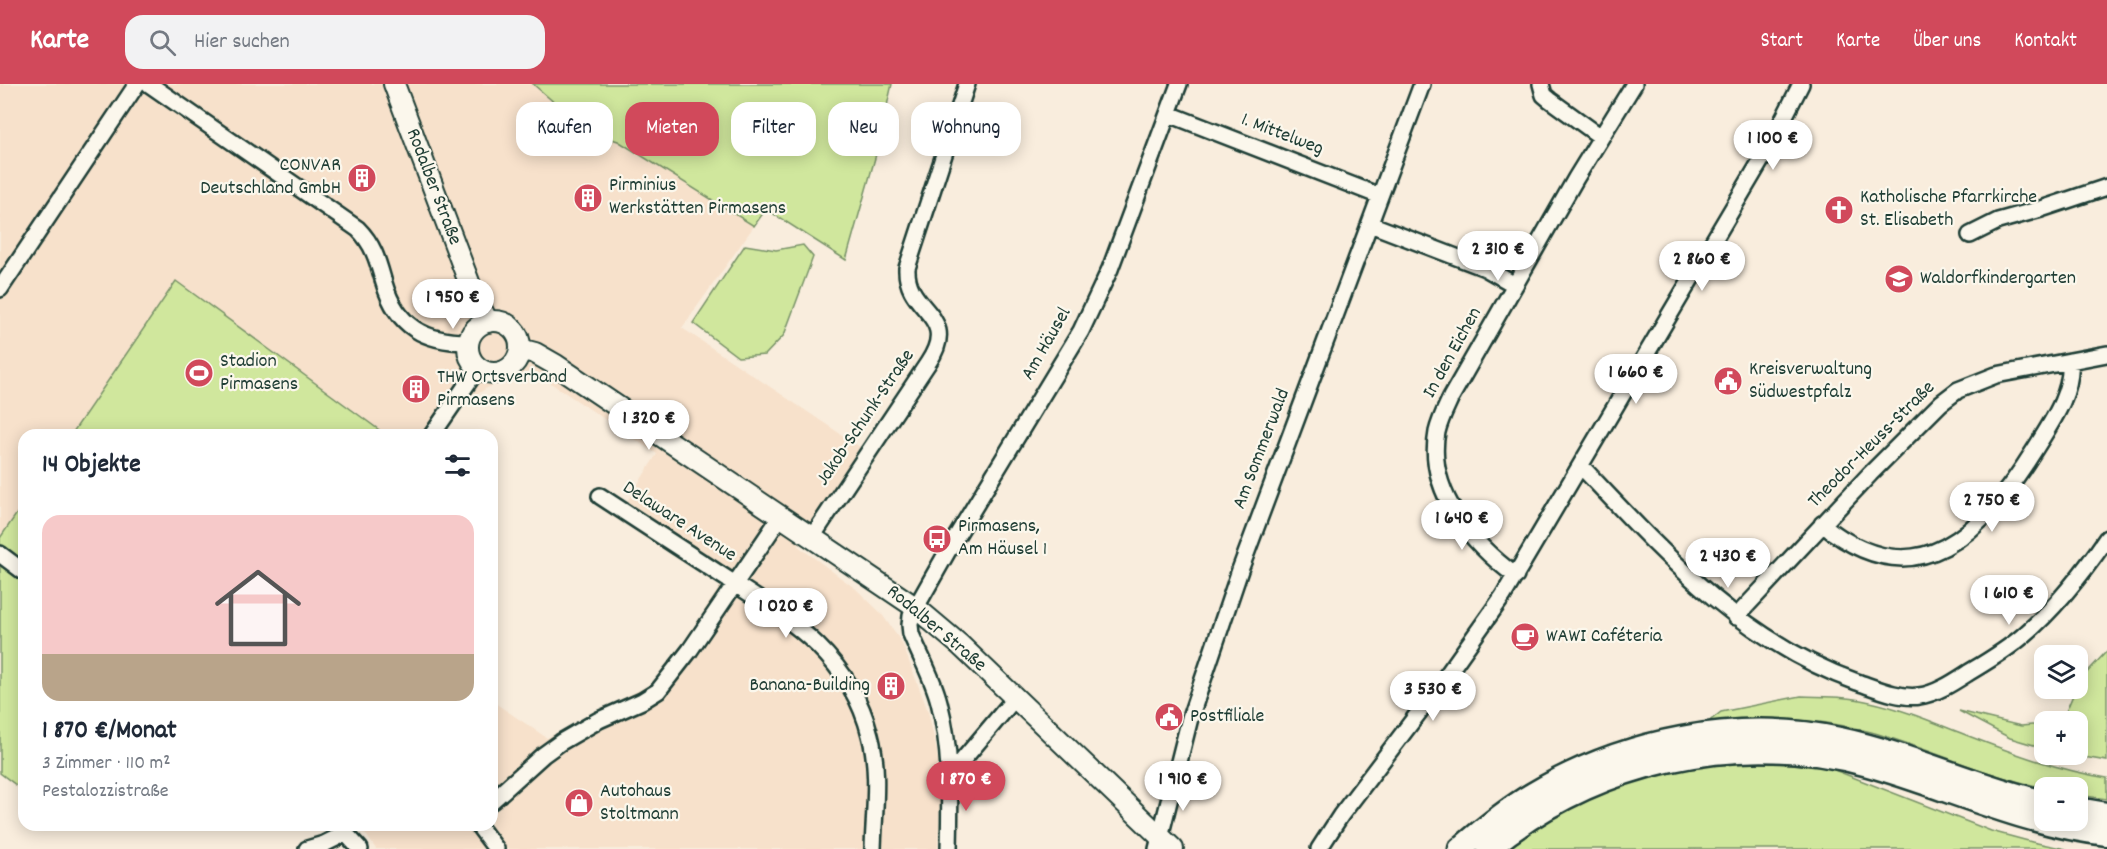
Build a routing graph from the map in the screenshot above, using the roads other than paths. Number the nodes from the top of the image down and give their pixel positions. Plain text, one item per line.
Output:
1 (137, 84) edge
2 (149, 84) edge
3 (394, 84) edge
4 (967, 84) edge
5 (1179, 84) edge
6 (1422, 84) edge
7 (1541, 84) edge
8 (1634, 84) edge
9 (1801, 84) edge
10 (1169, 114) junction
11 (1601, 137) junction
12 (2107, 187) edge
13 (1380, 196) junction
14 (1370, 224) junction
15 (1970, 234) dead end
16 (1515, 285) junction
17 (0, 289) edge
18 (488, 322) junction
19 (468, 342) junction
20 (520, 349) junction
21 (2107, 354) edge
22 (2070, 362) junction
23 (478, 368) junction
24 (436, 429) edge
25 (1581, 466) junction
26 (600, 496) dead end
27 (781, 516) junction
28 (1822, 524) junction
29 (812, 537) junction
30 (2107, 538) edge
31 (0, 554) edge
32 (18, 568) edge
33 (1516, 576) junction
34 (735, 585) junction
35 (915, 607) junction
36 (1736, 617) junction
37 (1015, 698) junction
38 (951, 774) junction
39 (498, 796) edge
40 (2034, 799) edge
41 (2088, 811) edge
42 (2107, 814) edge
43 (340, 831) edge
44 (344, 831) edge
45 (482, 831) edge
46 (2107, 834) edge
47 (1163, 845) edge
48 (307, 849) edge
49 (360, 849) edge
50 (496, 849) edge
51 (873, 849) edge
52 (949, 849) edge
53 (1319, 849) edge
54 (1460, 849) edge
55 (1488, 849) edge

1 - 17 street
2 - 19 street
3 - 18 main road, Rodalber Straße
4 - 29 street, Jakob-Schunk-Straße
5 - 10 street, Am Häusel
6 - 13 street, Am Sommerwald
7 - 11 street
8 - 11 street, In den Eichen
9 - 25 street
10 - 13 street, 1. Mittelweg
10 - 35 street, Am Häusel
11 - 16 street, In den Eichen
12 - 15 street
13 - 14 street, Am Sommerwald
14 - 16 street
14 - 47 street, Am Sommerwald
16 - 33 street, In den Eichen
18 - 19 main road
18 - 20 main road
19 - 23 main road
20 - 23 main road
20 - 27 main road, Rodalber Straße
21 - 22 street, Theodor-Heuss-Straße
22 - 28 street, Theodor-Heuss-Straße
22 - 28 street
23 - 24 street
25 - 33 street
25 - 36 street
26 - 34 street, Delaware Avenue
27 - 29 main road, Rodalber Straße
27 - 34 street
28 - 36 street, Theodor-Heuss-Straße
29 - 35 main road, Rodalber Straße
30 - 36 street
31 - 32 street
33 - 53 street
34 - 39 street
34 - 51 street, Delaware Avenue
35 - 37 main road, Rodalber Straße
35 - 38 street
37 - 38 street
37 - 47 main road, Rodalber Straße
38 - 52 street
40 - 54 highway
41 - 42 highway
43 - 48 street
44 - 49 street
45 - 50 street
46 - 55 highway

